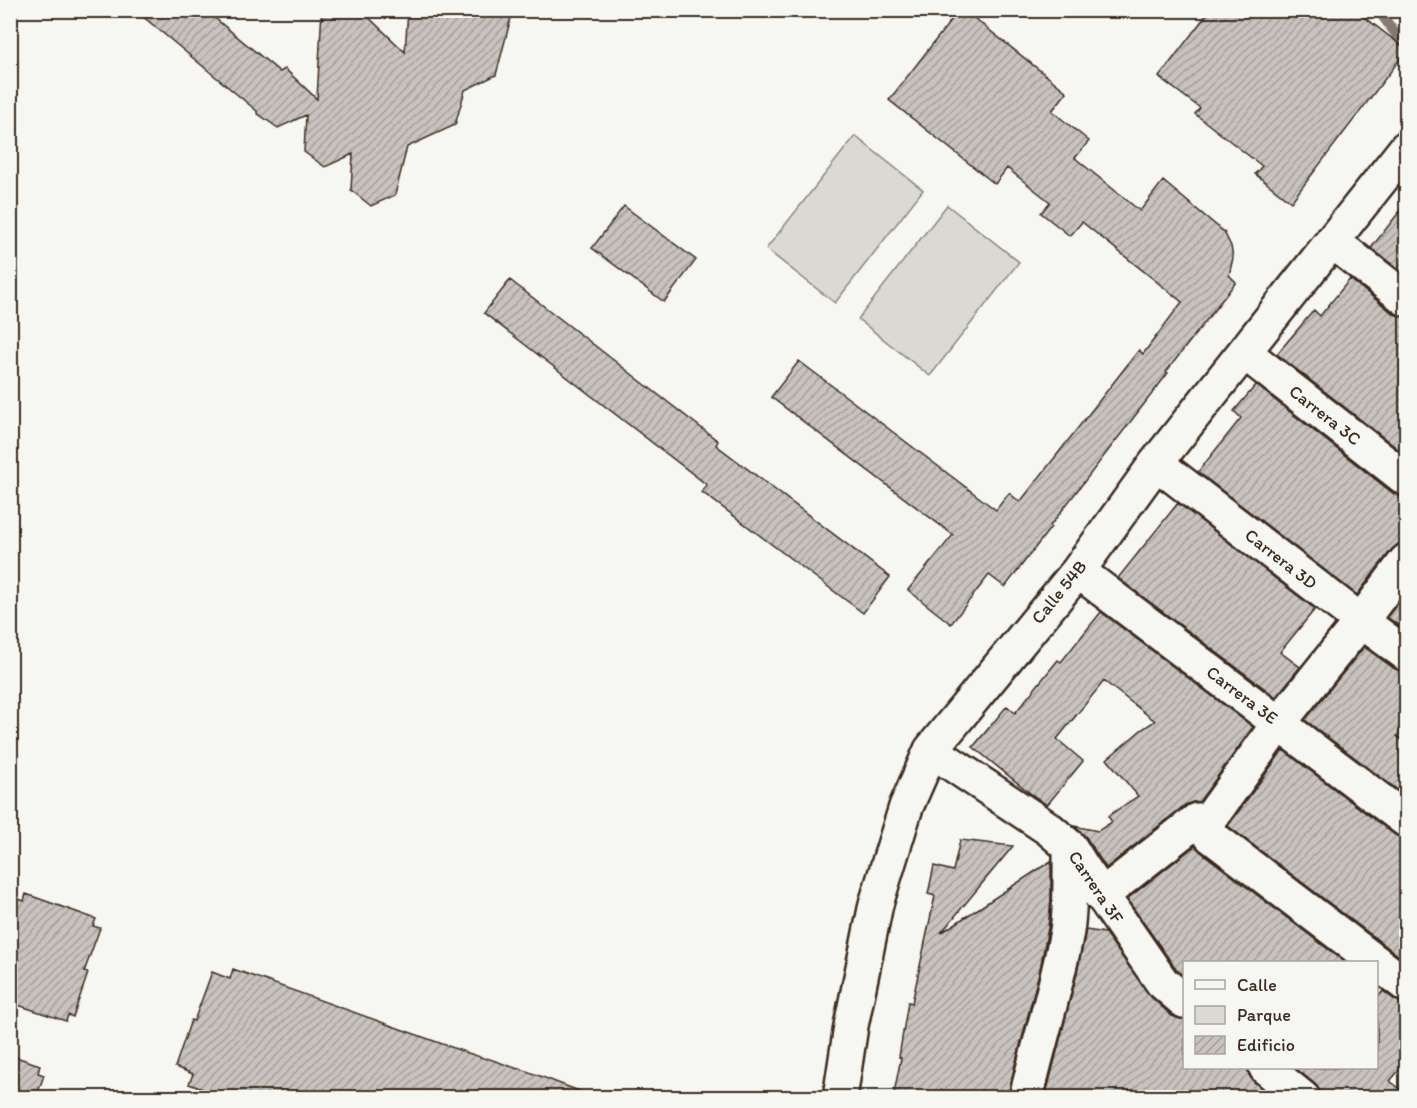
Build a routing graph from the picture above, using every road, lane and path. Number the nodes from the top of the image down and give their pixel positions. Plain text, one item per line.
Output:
1 (1407, 148) edge
2 (1332, 241) junction
3 (1407, 299) edge
4 (1244, 352) junction
5 (1156, 463) junction
6 (1407, 479) edge
7 (1407, 561) edge
8 (1078, 571) junction
9 (1361, 621) junction
10 (1407, 654) edge
11 (1279, 723) junction
12 (931, 750) junction
13 (1407, 820) edge
14 (1201, 824) junction
15 (1070, 847) junction
16 (1101, 896) junction
17 (1375, 961) edge
18 (1378, 963) edge
19 (1407, 985) edge
20 (1183, 999) edge
21 (1267, 1069) edge
22 (840, 1098) edge
23 (1026, 1098) edge
24 (1303, 1098) edge

1 - 2 street, Calle 54B
2 - 3 street
2 - 4 street, Calle 54B
4 - 5 street, Calle 54B
4 - 6 street, Carrera 3C
5 - 8 street, Calle 54B
5 - 9 street, Carrera 3D
7 - 9 street
8 - 11 street, Carrera 3E
8 - 12 street, Calle 54B
9 - 10 street, Carrera 3D
9 - 11 street
11 - 13 street, Carrera 3E
11 - 14 street
12 - 15 street, Carrera 3F
12 - 22 street, Calle 54B
14 - 16 street
14 - 17 street
15 - 16 street, Carrera 3F
15 - 23 street
16 - 20 street, Carrera 3F
18 - 19 street
21 - 24 street

